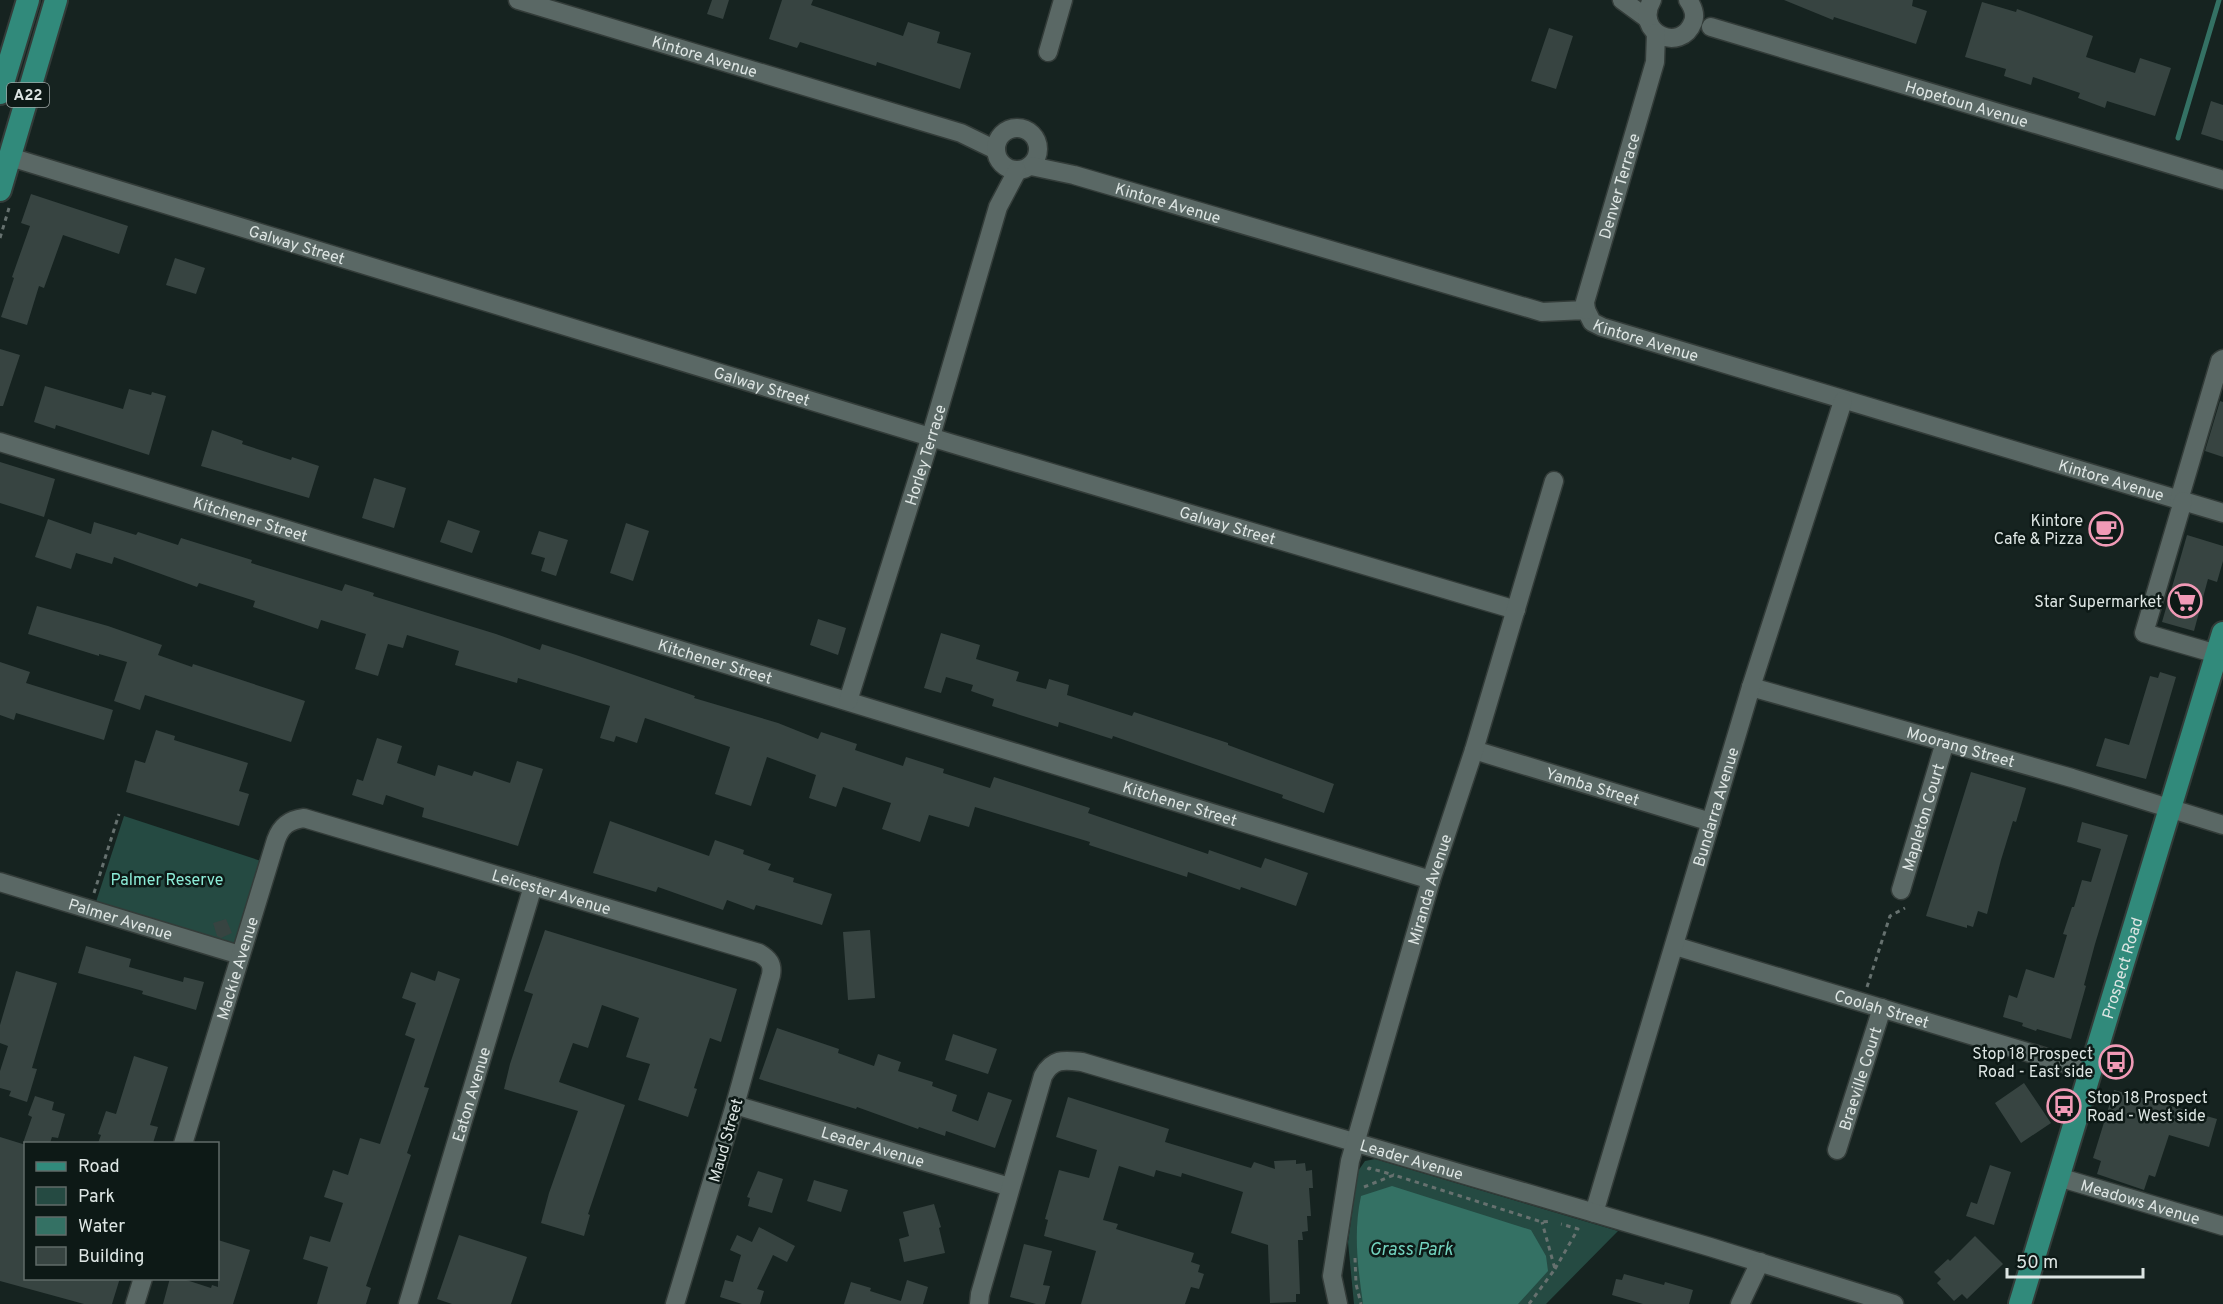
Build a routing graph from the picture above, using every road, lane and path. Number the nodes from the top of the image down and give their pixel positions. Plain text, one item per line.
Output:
1 (28, 0) edge
2 (56, 0) edge
3 (518, 0) edge
4 (1063, 0) edge
5 (1622, 0) edge
6 (1653, 0) edge
7 (1691, 5) edge
8 (566, 7) edge
9 (1711, 27) junction
10 (1666, 31) junction
11 (1048, 52) dead end
12 (0, 93) edge
13 (998, 149) junction
14 (10, 157) junction
15 (1029, 163) junction
16 (2223, 180) edge
17 (0, 190) edge
18 (998, 207) junction
19 (1586, 310) junction
20 (2223, 359) edge
21 (1843, 401) junction
22 (931, 436) junction
23 (0, 442) edge
24 (1554, 481) dead end
25 (2181, 500) junction
26 (2223, 513) edge
27 (1516, 609) junction
28 (2220, 644) edge
29 (1751, 687) junction
30 (848, 701) junction
31 (1946, 742) junction
32 (1474, 750) junction
33 (2170, 808) junction
34 (119, 814) dead end
35 (316, 822) joint
36 (1711, 822) junction
37 (2223, 825) edge
38 (1431, 880) junction
39 (0, 882) edge
40 (533, 886) junction
41 (1906, 896) joint
42 (93, 898) dead end
43 (1675, 946) junction
44 (240, 955) junction
45 (771, 975) joint
46 (1867, 987) dead end
47 (1882, 1008) junction
48 (2090, 1071) junction
49 (735, 1105) junction
50 (183, 1142) edge
51 (1356, 1143) junction
52 (1837, 1150) dead end
53 (1394, 1175) junction
54 (2058, 1177) junction
55 (1010, 1187) junction
56 (1594, 1213) junction
57 (1542, 1222) junction
58 (2223, 1226) edge
59 (1354, 1253) dead end
60 (1760, 1262) junction
61 (1555, 1269) junction
62 (142, 1280) edge
63 (135, 1304) edge
64 (408, 1304) edge
65 (675, 1304) edge
66 (979, 1304) edge
67 (1338, 1304) edge
68 (1360, 1304) edge
69 (1529, 1304) edge
70 (1740, 1304) edge
71 (1894, 1304) edge
72 (2020, 1304) edge

1 - 12 main road, A22
2 - 14 main road, A22
3 - 8 street, Kintore Avenue
4 - 11 street
5 - 10 street
6 - 10 street
7 - 9 street, Hopetoun Avenue
7 - 10 street
8 - 13 street, Kintore Avenue
9 - 10 street, Hopetoun Avenue
9 - 16 street, Hopetoun Avenue
10 - 19 street, Denver Terrace
13 - 15 street
13 - 15 street
13 - 18 street, Horley Terrace
14 - 17 main road, A22
14 - 22 street, Galway Street
15 - 18 street, Horley Terrace
15 - 19 street, Kintore Avenue
18 - 22 street, Horley Terrace
19 - 21 street, Kintore Avenue
20 - 25 street
21 - 25 street, Kintore Avenue
21 - 29 street, Bundarra Avenue
22 - 27 street, Galway Street
22 - 30 street, Horley Terrace
23 - 30 street, Kitchener Street
24 - 27 street, Miranda Avenue
25 - 26 street, Kintore Avenue
25 - 28 street
27 - 32 street, Miranda Avenue
28 - 33 main road, Prospect Road
29 - 31 street, Moorang Street
29 - 36 street, Bundarra Avenue
30 - 38 street, Kitchener Street
31 - 33 street, Moorang Street
31 - 41 street, Mapleton Court
32 - 36 street, Yamba Street
32 - 38 street, Miranda Avenue
33 - 37 street, Moorang Street
33 - 48 main road, Prospect Road
34 - 42 path
35 - 40 street, Leicester Avenue
35 - 44 street, Mackie Avenue
36 - 43 street, Bundarra Avenue
38 - 51 street, Miranda Avenue
39 - 44 street, Palmer Avenue
40 - 45 street, Leicester Avenue
40 - 64 street, Eaton Avenue
41 - 46 path
43 - 47 street, Coolah Street
43 - 56 street, Bundarra Avenue
44 - 50 street, Mackie Avenue
45 - 49 street, Maud Street
47 - 48 street, Coolah Street
47 - 52 street, Braeville Court
48 - 54 main road, Prospect Road
49 - 55 street, Leader Avenue
49 - 65 street, Maud Street
51 - 55 street, Leader Avenue
51 - 56 street, Leader Avenue
51 - 67 street, Miranda Avenue
53 - 53 path
53 - 57 path
54 - 58 street, Meadows Avenue
54 - 72 main road, Prospect Road
55 - 66 street, Leader Avenue
56 - 60 street, Leader Avenue
57 - 61 path
57 - 61 path
59 - 68 path
60 - 70 street
60 - 71 street, Leader Avenue
61 - 69 path
62 - 63 street

